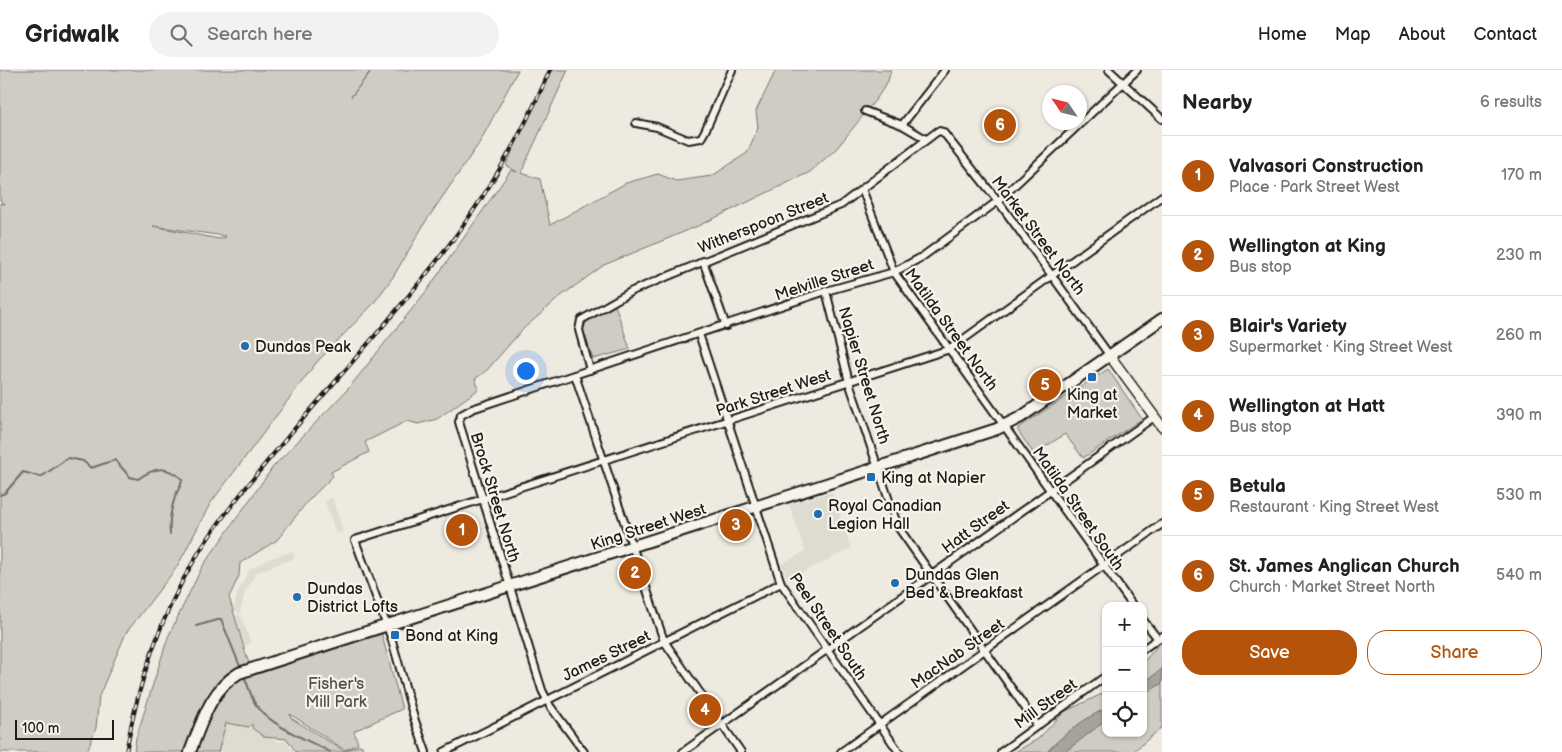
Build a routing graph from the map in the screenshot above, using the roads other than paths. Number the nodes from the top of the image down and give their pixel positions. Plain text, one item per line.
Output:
1 (732, 70) edge
2 (944, 70) edge
3 (1109, 70) edge
4 (1137, 70) edge
5 (1124, 84) junction
6 (865, 111) dead end
7 (1162, 119) edge
8 (636, 123) dead end
9 (902, 125) junction
10 (943, 132) joint
11 (926, 139) junction
12 (862, 189) junction
13 (1161, 200) edge
14 (998, 201) junction
15 (703, 261) junction
16 (894, 272) junction
17 (1053, 276) junction
18 (826, 292) junction
19 (1162, 320) edge
20 (726, 326) junction
21 (699, 334) junction
22 (950, 349) junction
23 (1110, 356) junction
24 (590, 370) junction
25 (575, 375) junction
26 (849, 382) junction
27 (1162, 411) edge
28 (461, 415) joint
29 (1154, 417) junction
30 (728, 421) junction
31 (1004, 425) junction
32 (1162, 428) edge
33 (604, 459) junction
34 (878, 467) junction
35 (1050, 490) junction
36 (482, 500) junction
37 (754, 507) junction
38 (1162, 524) edge
39 (632, 546) junction
40 (1103, 566) junction
41 (933, 574) junction
42 (781, 583) junction
43 (509, 586) junction
44 (1130, 602) edge
45 (1147, 624) edge
46 (387, 626) junction
47 (1160, 637) edge
48 (664, 642) junction
49 (1146, 647) edge
50 (827, 649) junction
51 (985, 650) junction
52 (1102, 679) edge
53 (546, 700) junction
54 (721, 724) junction
55 (880, 725) junction
56 (1038, 726) junction
57 (190, 752) edge
58 (426, 752) edge
59 (444, 752) edge
60 (584, 752) edge
61 (683, 752) edge
62 (740, 752) edge
63 (841, 752) edge
64 (899, 752) edge
65 (1001, 752) edge

1 - 8 street
2 - 9 street
3 - 5 street
4 - 5 street, Melville Street
5 - 7 street
5 - 14 street, Melville Street
6 - 9 street
9 - 11 street
10 - 11 street, Witherspoon Street
10 - 14 street, Market Street North
11 - 12 street, Witherspoon Street
12 - 15 street, Witherspoon Street
12 - 16 street, Matilda Street North
13 - 17 street, Park Street West
14 - 16 street, Melville Street
14 - 17 street, Market Street North
15 - 20 street
15 - 24 street, Witherspoon Street
16 - 18 street, Melville Street
16 - 22 street, Matilda Street North
17 - 22 street, Park Street West
17 - 23 street, Market Street North
18 - 20 street, Melville Street
18 - 26 street, Napier Street North
19 - 23 main road, King Street West
20 - 21 street, Melville Street
21 - 24 street, Melville Street
21 - 30 street, Peel Street South
22 - 26 street, Park Street West
22 - 31 street, Matilda Street North
23 - 29 street
23 - 31 main road, King Street West
24 - 25 street, Melville Street
25 - 28 street, Melville Street
25 - 33 street
26 - 30 street, Park Street West
26 - 34 street, Napier Street North
27 - 29 street, Hatt Street
28 - 36 street, Brock Street North
29 - 32 street
29 - 35 street, Hatt Street
30 - 33 street, Park Street West
30 - 37 street, Peel Street South
31 - 34 main road, King Street West
31 - 35 street, Matilda Street South
33 - 36 street, Park Street West
33 - 39 street
34 - 37 main road, King Street West
34 - 41 street, Napier Street North
35 - 40 street, Matilda Street South
35 - 41 street, Hatt Street
36 - 43 street, Brock Street North
36 - 46 street, Park Street West
37 - 39 main road, King Street West
37 - 42 street, Peel Street South
38 - 40 street, MacNab Street
39 - 43 main road, King Street West
39 - 48 street
40 - 44 street, Matilda Street South
40 - 51 street, MacNab Street
41 - 50 street, Hatt Street
41 - 51 street, Napier Street North
42 - 48 street, James Street
42 - 50 street, Peel Street South
43 - 46 main road, King Street West
43 - 53 street, Brock Street North
45 - 47 street
46 - 57 main road, King Street West
46 - 58 street
47 - 49 street
48 - 53 street, James Street
48 - 54 street
50 - 54 street, Hatt Street
50 - 55 street, Peel Street South
51 - 55 street, MacNab Street
51 - 56 street, Napier Street North
52 - 56 street, Mill Street
53 - 59 street, James Street
53 - 60 street, Brock Street North
54 - 61 street, Hatt Street
54 - 62 street
55 - 63 street, MacNab Street
55 - 64 street, Peel Street South
56 - 65 street, Mill Street

